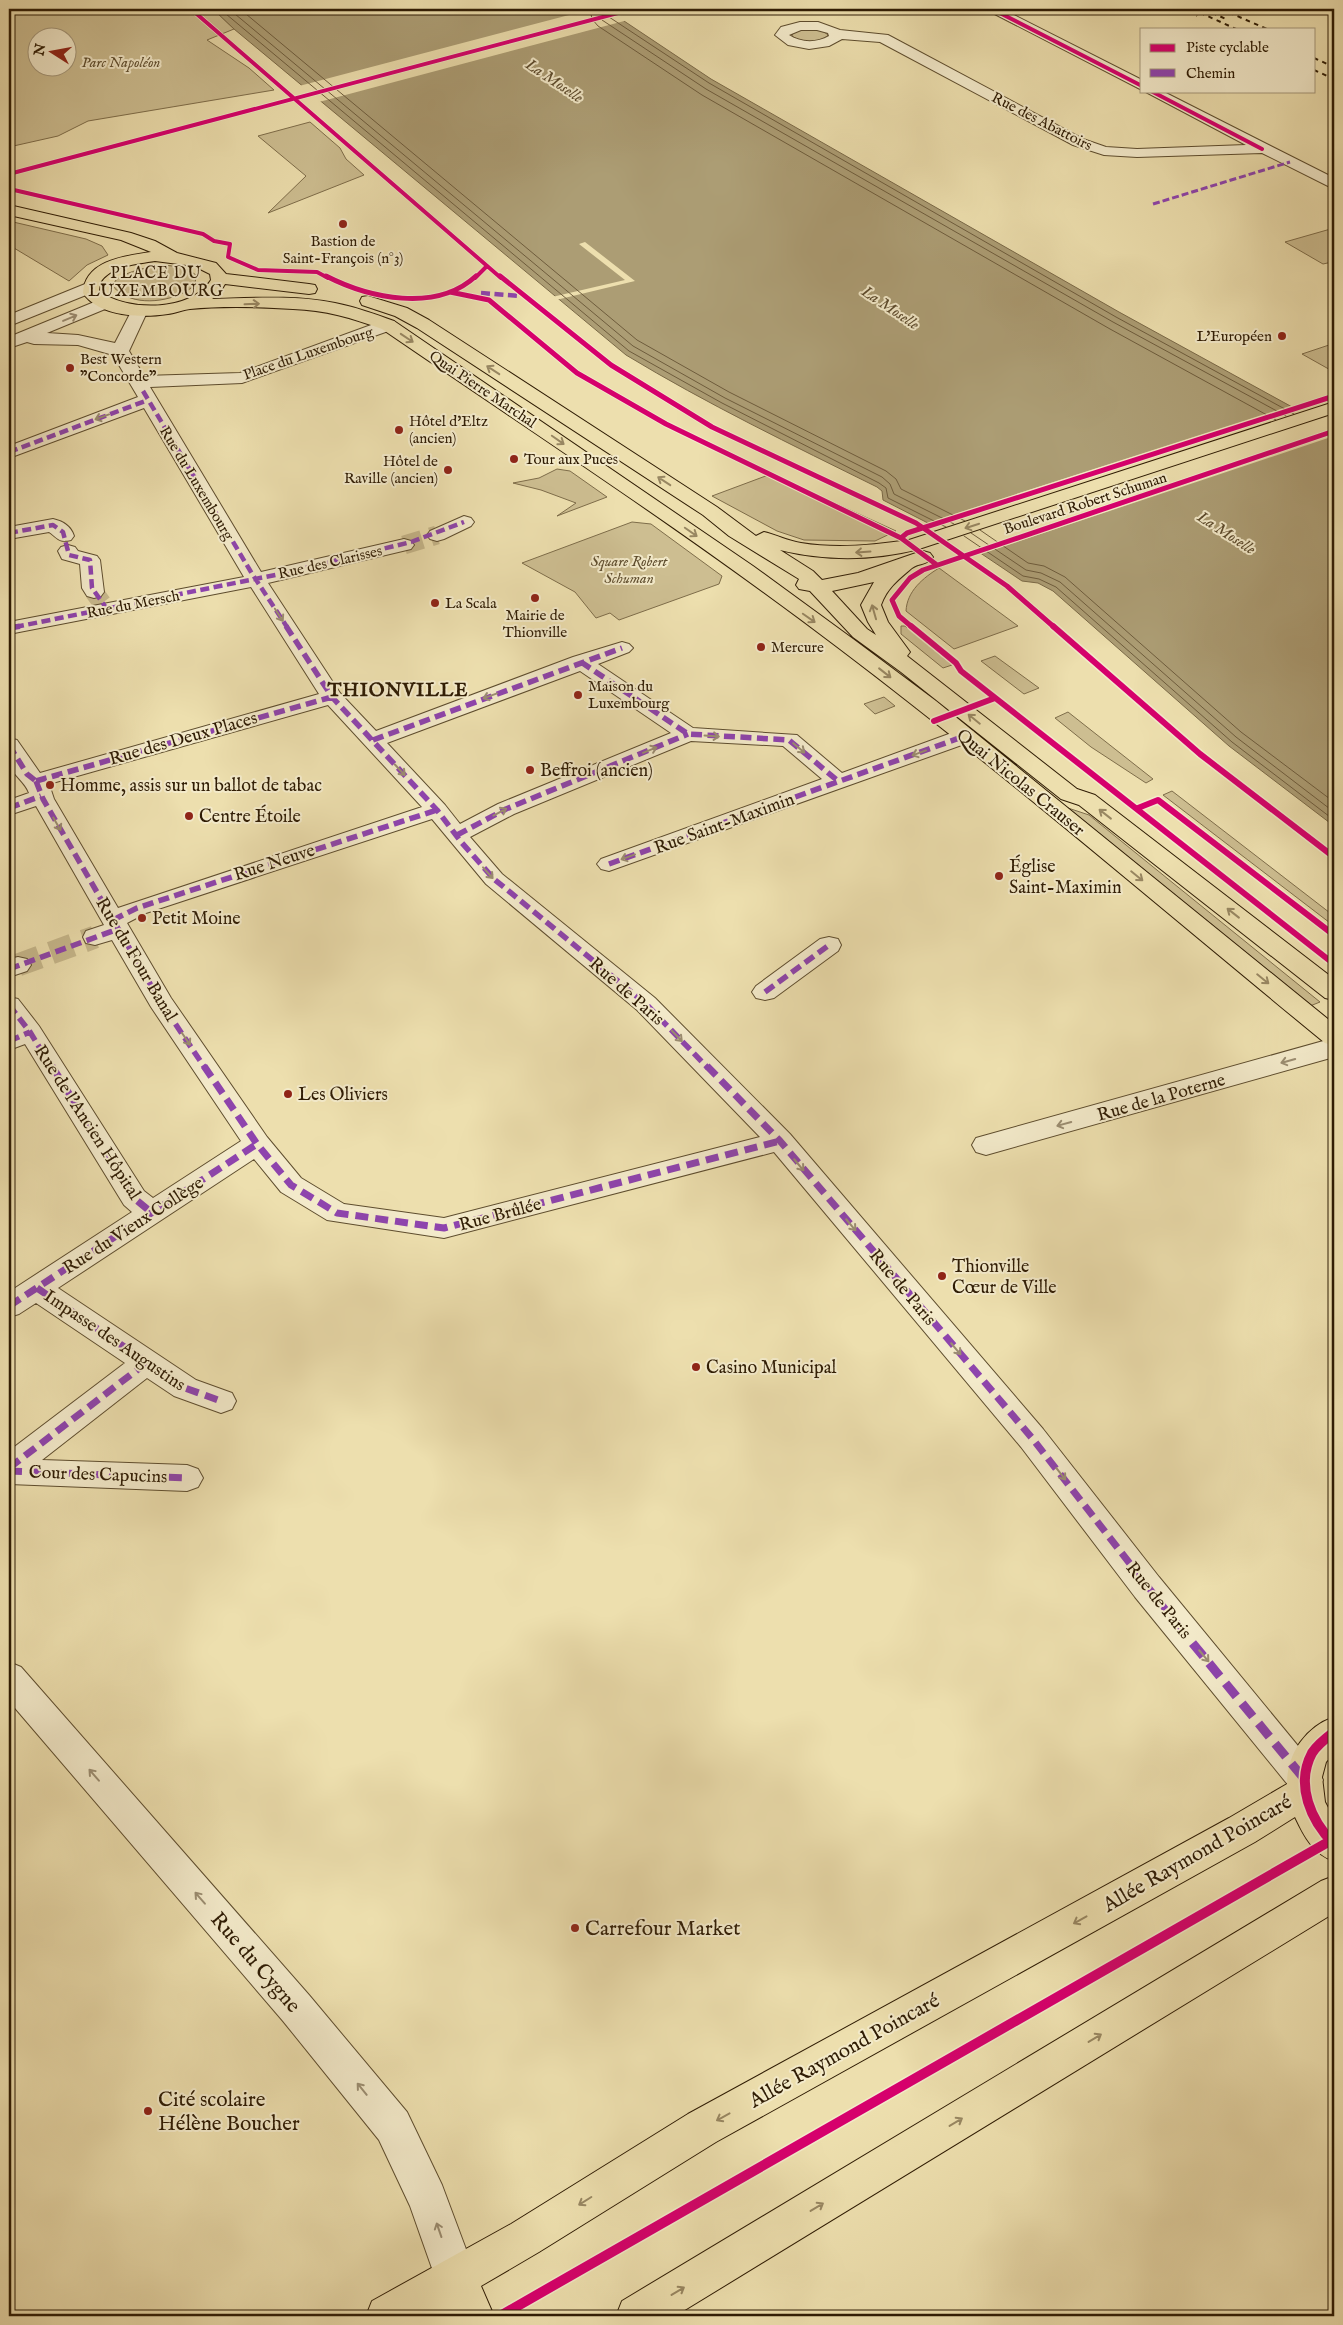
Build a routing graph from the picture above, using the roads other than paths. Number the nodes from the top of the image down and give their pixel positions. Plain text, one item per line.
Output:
1 (992, 9) edge
2 (793, 13) dead end
3 (818, 26) junction
4 (836, 34) junction
5 (1140, 85) edge
6 (1153, 92) edge
7 (1262, 149) junction
8 (1334, 184) edge
9 (9, 210) edge
10 (78, 226) junction
11 (171, 256) junction
12 (124, 262) junction
13 (219, 278) junction
14 (90, 287) junction
15 (104, 304) junction
16 (186, 304) junction
17 (140, 310) junction
18 (9, 321) edge
19 (388, 325) junction
20 (14, 341) edge
21 (120, 352) junction
22 (143, 391) junction
23 (1334, 408) edge
24 (1334, 421) edge
25 (9, 452) edge
26 (720, 517) junction
27 (464, 522) dead end
28 (9, 533) edge
29 (437, 535) tunnel mouth
30 (404, 545) tunnel mouth
31 (919, 551) junction
32 (746, 570) junction
33 (254, 577) junction
34 (820, 582) junction
35 (101, 601) junction
36 (9, 628) edge
37 (846, 643) joint
38 (622, 648) dead end
39 (581, 662) junction
40 (910, 667) junction
41 (332, 697) junction
42 (688, 734) junction
43 (965, 736) junction
44 (373, 740) junction
45 (9, 745) edge
46 (838, 781) junction
47 (38, 789) junction
48 (9, 808) edge
49 (437, 810) junction
50 (457, 835) junction
51 (609, 864) dead end
52 (115, 924) junction
53 (95, 937) tunnel mouth
54 (829, 945) dead end
55 (766, 992) dead end
56 (1334, 992) edge
57 (9, 1005) edge
58 (19, 1036) edge
59 (1334, 1038) edge
60 (1334, 1047) edge
61 (253, 1137) junction
62 (780, 1141) junction
63 (986, 1145) dead end
64 (152, 1213) junction
65 (37, 1288) junction
66 (9, 1306) edge
67 (146, 1363) junction
68 (221, 1401) dead end
69 (9, 1470) edge
70 (186, 1478) dead end
71 (9, 1677) edge
72 (1334, 1732) edge
73 (1305, 1786) junction
74 (1334, 1844) edge
75 (1334, 1893) edge
76 (455, 2276) junction
77 (386, 2316) edge
78 (444, 2316) edge
79 (473, 2316) edge
80 (637, 2316) edge

1 - 5 street
2 - 3 street
3 - 4 street, Rue des Abattoirs
3 - 4 street, Rue des Abattoirs
4 - 7 street, Rue des Abattoirs
6 - 7 street
7 - 8 street
9 - 10 main road
10 - 11 main road
10 - 12 main road
11 - 12 main road
11 - 13 main road
12 - 14 main road
13 - 16 main road
26 -> 13 main road, Quai Pierre Marchal
14 - 15 main road
14 - 18 street
15 - 17 main road
20 -> 15 street
16 - 17 main road
16 -> 19 main road, Quai Pierre Marchal
17 - 21 street
19 - 22 street, Place du Luxembourg
19 -> 32 main road, Quai Pierre Marchal
20 - 21 street
21 - 22 street
22 -> 25 street, Place du Luxembourg
22 - 33 street, Rue du Luxembourg
23 -> 31 main road, Boulevard Robert Schuman
24 - 31 main road, Boulevard Robert Schuman
31 -> 26 main road, Quai Pierre Marchal
26 - 34 main road, Quai Pierre Marchal
27 - 29 street
28 - 35 street
30 - 33 street, Rue des Clarisses
31 - 34 main road, Boulevard Robert Schuman
40 -> 31 main road
32 - 34 main road, Quai Pierre Marchal
32 -> 37 main road, Quai Pierre Marchal
33 - 35 street, Rue du Mersch
33 -> 41 street, Rue du Luxembourg
34 - 40 main road, Quai Pierre Marchal
35 - 36 street, Rue du Mersch
37 -> 43 main road, Quai Nicolas Crauser
38 - 39 street
39 - 42 street
39 -> 44 street
56 -> 40 main road, Quai Nicolas Crauser
41 - 44 street, Rue de Paris
41 - 47 street, Rue des Deux Places
42 -> 46 street
50 -> 42 street
43 -> 46 street, Rue Saint-Maximin
43 -> 59 main road, Quai Nicolas Crauser
44 -> 49 street, Rue de Paris
45 - 47 street, Rue du Four Banal
46 -> 51 street, Rue Saint-Maximin
47 - 48 street, Rue des Deux Places
47 -> 52 street, Rue du Four Banal
49 - 50 street, Rue de Paris
49 - 52 street, Rue Neuve
50 -> 62 street, Rue de Paris
52 - 53 street, Rue Neuve
52 -> 61 street, Rue du Four Banal
54 - 55 street
57 - 58 street, Rue de l'Ancien Hôpital
58 - 64 street, Rue de l'Ancien Hôpital
60 -> 63 street, Rue de la Poterne
61 - 62 street, Rue Brûlée
61 - 64 street, Rue du Vieux Collège
62 -> 73 street, Rue de Paris
64 - 65 street, Rue du Vieux Collège
65 - 66 street, Rue du Vieux Collège
65 - 67 street, Impasse des Augustins
67 - 68 street, Impasse des Augustins
67 - 69 street, Cour des Capucins
69 - 70 street, Cour des Capucins
76 -> 71 street, Rue du Cygne
72 - 73 main road
73 - 74 main road
73 -> 76 main road, Allée Raymond Poincaré
80 -> 75 main road
76 - 77 main road, Allée Raymond Poincaré
76 - 78 main road
76 - 79 main road

